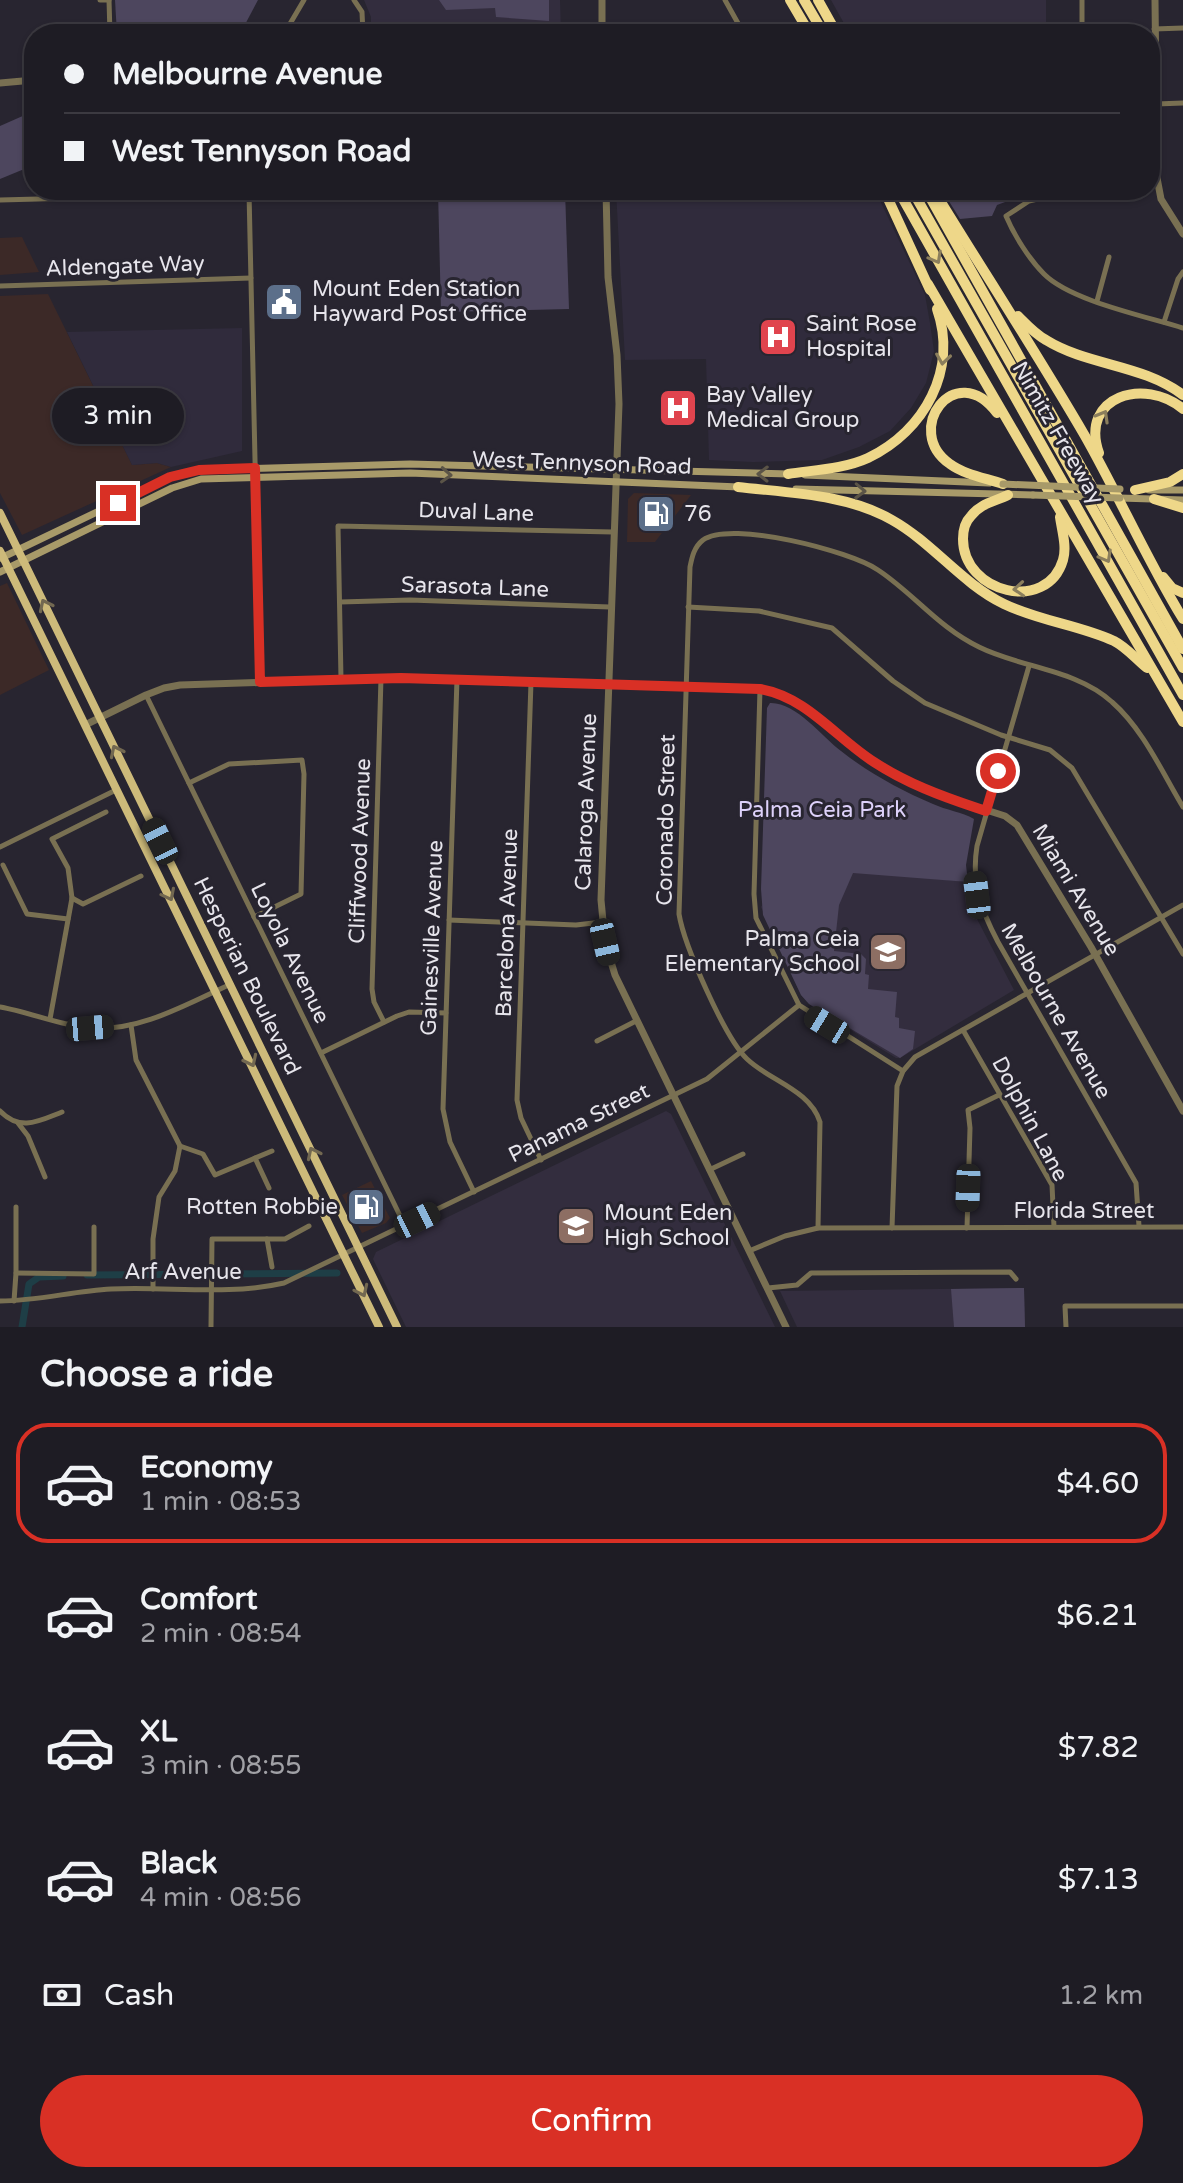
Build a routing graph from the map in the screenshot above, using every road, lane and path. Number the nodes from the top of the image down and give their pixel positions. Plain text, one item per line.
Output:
1 (100, 0) edge
2 (109, 0) edge
3 (304, 0) edge
4 (354, 0) edge
5 (602, 0) edge
6 (725, 0) edge
7 (790, 0) edge
8 (804, 0) edge
9 (818, 0) edge
10 (1082, 0) edge
11 (1155, 0) edge
12 (110, 24) edge
13 (290, 24) edge
14 (363, 24) edge
15 (602, 24) edge
16 (738, 24) edge
17 (804, 24) edge
18 (818, 24) edge
19 (831, 24) edge
20 (1082, 24) edge
21 (1154, 24) edge
22 (1183, 28) edge
23 (1160, 29) edge
24 (24, 81) edge
25 (0, 83) edge
26 (1183, 103) edge
27 (1160, 104) edge
28 (1160, 196) edge
29 (24, 199) edge
30 (0, 200) edge
31 (249, 200) edge
32 (606, 200) edge
33 (889, 200) edge
34 (904, 200) edge
35 (918, 200) edge
36 (930, 200) edge
37 (938, 200) edge
38 (1033, 200) edge
39 (1183, 234) edge
40 (1109, 257) dead end
41 (1183, 272) edge
42 (251, 278) junction
43 (928, 284) junction
44 (0, 286) edge
45 (1097, 301) junction
46 (1005, 302) junction
47 (1164, 322) junction
48 (1183, 328) edge
49 (1183, 395) edge
50 (1183, 409) edge
51 (1022, 447) junction
52 (615, 469) junction
53 (256, 473) junction
54 (788, 474) junction
55 (1183, 474) edge
56 (614, 482) junction
57 (738, 487) junction
58 (1005, 489) junction
59 (1135, 490) junction
60 (1183, 490) edge
61 (1117, 492) junction
62 (1154, 499) junction
63 (1183, 500) edge
64 (1183, 508) edge
65 (1059, 511) junction
66 (0, 513) edge
67 (613, 532) junction
68 (1141, 547) junction
69 (18, 551) junction
70 (1, 555) edge
71 (23, 561) junction
72 (4, 570) edge
73 (1183, 593) edge
74 (340, 602) junction
75 (610, 607) junction
76 (688, 607) junction
77 (1183, 619) edge
78 (1183, 649) edge
79 (1029, 666) junction
80 (1183, 668) edge
81 (1152, 671) junction
82 (381, 678) junction
83 (341, 679) junction
84 (457, 679) junction
85 (260, 682) junction
86 (531, 682) junction
87 (608, 684) junction
88 (686, 687) junction
89 (760, 689) junction
90 (146, 695) junction
91 (1183, 695) edge
92 (100, 717) junction
93 (1183, 722) edge
94 (85, 725) junction
95 (1008, 737) junction
96 (189, 783) junction
97 (117, 790) junction
98 (1183, 807) edge
99 (986, 811) junction
100 (106, 812) dead end
101 (0, 847) edge
102 (3, 865) dead end
103 (141, 876) dead end
104 (72, 898) junction
105 (1183, 905) edge
106 (254, 917) junction
107 (1162, 917) junction
108 (68, 919) junction
109 (449, 920) junction
110 (602, 922) junction
111 (523, 923) junction
112 (1094, 954) junction
113 (1183, 954) edge
114 (231, 984) junction
115 (216, 991) junction
116 (1027, 993) junction
117 (799, 1005) junction
118 (0, 1007) edge
119 (446, 1013) junction
120 (50, 1019) junction
121 (636, 1021) junction
122 (384, 1022) junction
123 (131, 1025) junction
124 (963, 1030) junction
125 (597, 1041) dead end
126 (741, 1052) junction
127 (321, 1053) junction
128 (903, 1071) junction
129 (673, 1095) junction
130 (999, 1095) junction
131 (0, 1111) edge
132 (1183, 1111) edge
133 (62, 1112) dead end
134 (18, 1123) junction
135 (180, 1146) junction
136 (272, 1151) dead end
137 (743, 1154) dead end
138 (255, 1158) junction
139 (541, 1160) junction
140 (709, 1170) junction
141 (45, 1177) dead end
142 (269, 1188) dead end
143 (474, 1192) junction
144 (16, 1207) dead end
145 (309, 1226) dead end
146 (405, 1226) junction
147 (1139, 1226) junction
148 (94, 1227) dead end
149 (1054, 1227) junction
150 (1183, 1227) edge
151 (818, 1228) junction
152 (892, 1228) junction
153 (967, 1228) junction
154 (267, 1239) junction
155 (359, 1248) junction
156 (749, 1251) junction
157 (345, 1255) junction
158 (272, 1267) dead end
159 (16, 1273) junction
160 (1016, 1279) dead end
161 (213, 1288) junction
162 (768, 1288) junction
163 (153, 1289) junction
164 (0, 1301) edge
165 (14, 1301) junction
166 (1183, 1306) edge
167 (211, 1327) edge
168 (379, 1327) edge
169 (397, 1327) edge
170 (786, 1327) edge
171 (1066, 1327) edge

1 - 2 street
2 - 12 street
3 - 13 street
4 - 14 street
5 - 15 street
6 - 16 street
7 - 17 highway
8 - 18 highway
9 - 19 highway
10 - 20 street
11 - 21 street
22 - 23 street
24 - 25 street
26 - 27 street
28 - 39 street
29 - 30 street
31 - 42 street
32 - 52 street, Calaroga Avenue
33 - 43 highway
34 -> 91 highway, Nimitz Freeway
35 - 80 highway
36 - 78 highway, Nimitz Freeway
37 - 46 highway
38 - 45 street
40 - 45 street
41 - 47 street
42 - 44 street, Aldengate Way
42 - 53 street
43 - 51 highway
43 -> 54 highway
45 - 47 street
46 - 49 highway
46 - 61 highway
47 - 48 street
61 -> 50 highway
51 - 58 highway
51 - 65 highway
52 - 53 main road, West Tennyson Road
54 -> 52 main road, West Tennyson Road
52 - 56 street, Calaroga Avenue
53 -> 56 main road, West Tennyson Road
53 - 69 main road, West Tennyson Road
53 - 71 main road, West Tennyson Road
53 - 85 street
54 - 58 main road, West Tennyson Road
55 - 59 highway
56 - 57 main road, West Tennyson Road
56 - 67 street, Calaroga Avenue
57 -> 58 main road, West Tennyson Road
57 - 81 highway
58 - 61 main road, West Tennyson Road, bridge
58 - 61 main road, West Tennyson Road, bridge
65 -> 58 highway
59 - 60 main road, West Tennyson Road
59 - 61 main road, West Tennyson Road
61 - 62 main road, West Tennyson Road
61 - 68 highway
62 - 63 main road, West Tennyson Road
62 - 64 highway
65 - 81 highway
66 - 69 main road, Hesperian Boulevard
67 - 74 street, Duval Lane
67 - 75 street, Calaroga Avenue
68 - 73 highway
68 - 77 highway
69 - 70 main road, West Tennyson Road
69 - 71 main road, Hesperian Boulevard
70 - 72 main road, Hesperian Boulevard
71 - 72 main road, West Tennyson Road
92 -> 71 main road, Hesperian Boulevard
72 - 94 main road, Hesperian Boulevard
74 - 75 street, Sarasota Lane
74 - 83 street
75 - 87 street, Calaroga Avenue
76 - 79 street, Coronado Street
76 - 88 street, Coronado Street
76 - 95 street
79 - 95 street, Melbourne Avenue
79 - 98 street
81 - 93 highway
82 - 83 street, Miami Avenue
82 - 84 street, Miami Avenue
82 - 122 street, Cliffwood Avenue
83 - 85 street, Miami Avenue
84 - 86 street, Miami Avenue
84 - 109 street, Gainesville Avenue
85 - 90 street, Miami Avenue
86 - 87 street, Miami Avenue
86 - 111 street, Barcelona Avenue
87 - 88 street, Miami Avenue
87 - 110 street, Calaroga Avenue
88 - 89 street, Miami Avenue
88 - 126 street, Coronado Street
89 - 99 street, Miami Avenue
89 - 117 street
90 - 92 street, Miami Avenue
90 - 96 street, Loyola Avenue
92 - 94 street, Miami Avenue
114 -> 92 main road, Hesperian Boulevard
94 - 97 main road, Hesperian Boulevard
95 - 99 street, Melbourne Avenue
95 - 107 street
96 - 106 street, Loyola Avenue
96 - 106 street
97 - 101 street
97 -> 115 main road, Hesperian Boulevard
99 - 112 street, Miami Avenue
99 - 116 street, Melbourne Avenue
100 - 104 street
102 - 108 street
103 - 104 street
104 - 108 street
105 - 107 street
106 - 127 street, Loyola Avenue
107 - 112 street
107 - 113 street
108 - 120 street
109 - 111 street
109 - 119 street, Gainesville Avenue
110 - 111 street
110 - 121 street, Calaroga Avenue
111 - 139 street, Barcelona Avenue
112 - 116 street
112 - 132 street, Miami Avenue
114 - 115 street
155 -> 114 main road, Hesperian Boulevard
115 - 123 street
115 -> 157 main road, Hesperian Boulevard
116 - 124 street
116 - 147 street, Melbourne Avenue
117 - 126 street, Panama Street
117 - 128 street
118 - 120 street
119 - 122 street
119 - 143 street, Gainesville Avenue
120 - 123 street
121 - 125 street
121 - 129 street, Calaroga Avenue
122 - 127 street
123 - 135 street
124 - 128 street
124 - 130 street, Dolphin Lane
126 - 129 street, Panama Street
126 - 151 street, Coronado Street
127 - 146 street, Loyola Avenue
128 - 152 street
129 - 139 street, Panama Street
129 - 140 street, Calaroga Avenue
130 - 149 street, Dolphin Lane
130 - 153 street
131 - 134 street
133 - 134 street
134 - 141 street
135 - 138 street
135 - 163 street
136 - 138 street
137 - 140 street
138 - 142 street
139 - 143 street, Panama Street
140 - 156 street, Calaroga Avenue
143 - 146 street, Panama Street
144 - 159 street
145 - 154 street
146 - 155 street, Panama Street
147 - 149 street, Florida Street
147 - 150 street, Florida Street
148 - 159 street
149 - 153 street, Florida Street
151 - 152 street, Florida Street
151 - 156 street, Florida Street
152 - 153 street, Florida Street
154 - 158 street
154 - 161 street
155 - 157 street, Arf Avenue
155 - 169 main road, Hesperian Boulevard
156 - 162 street, Calaroga Avenue
157 - 161 street, Arf Avenue
157 -> 168 main road, Hesperian Boulevard
159 - 165 street
160 - 162 street
161 - 163 street, Arf Avenue
161 - 167 street
162 - 170 street, Calaroga Avenue
163 - 165 street, Arf Avenue
164 - 165 street, Arf Avenue
166 - 171 street

